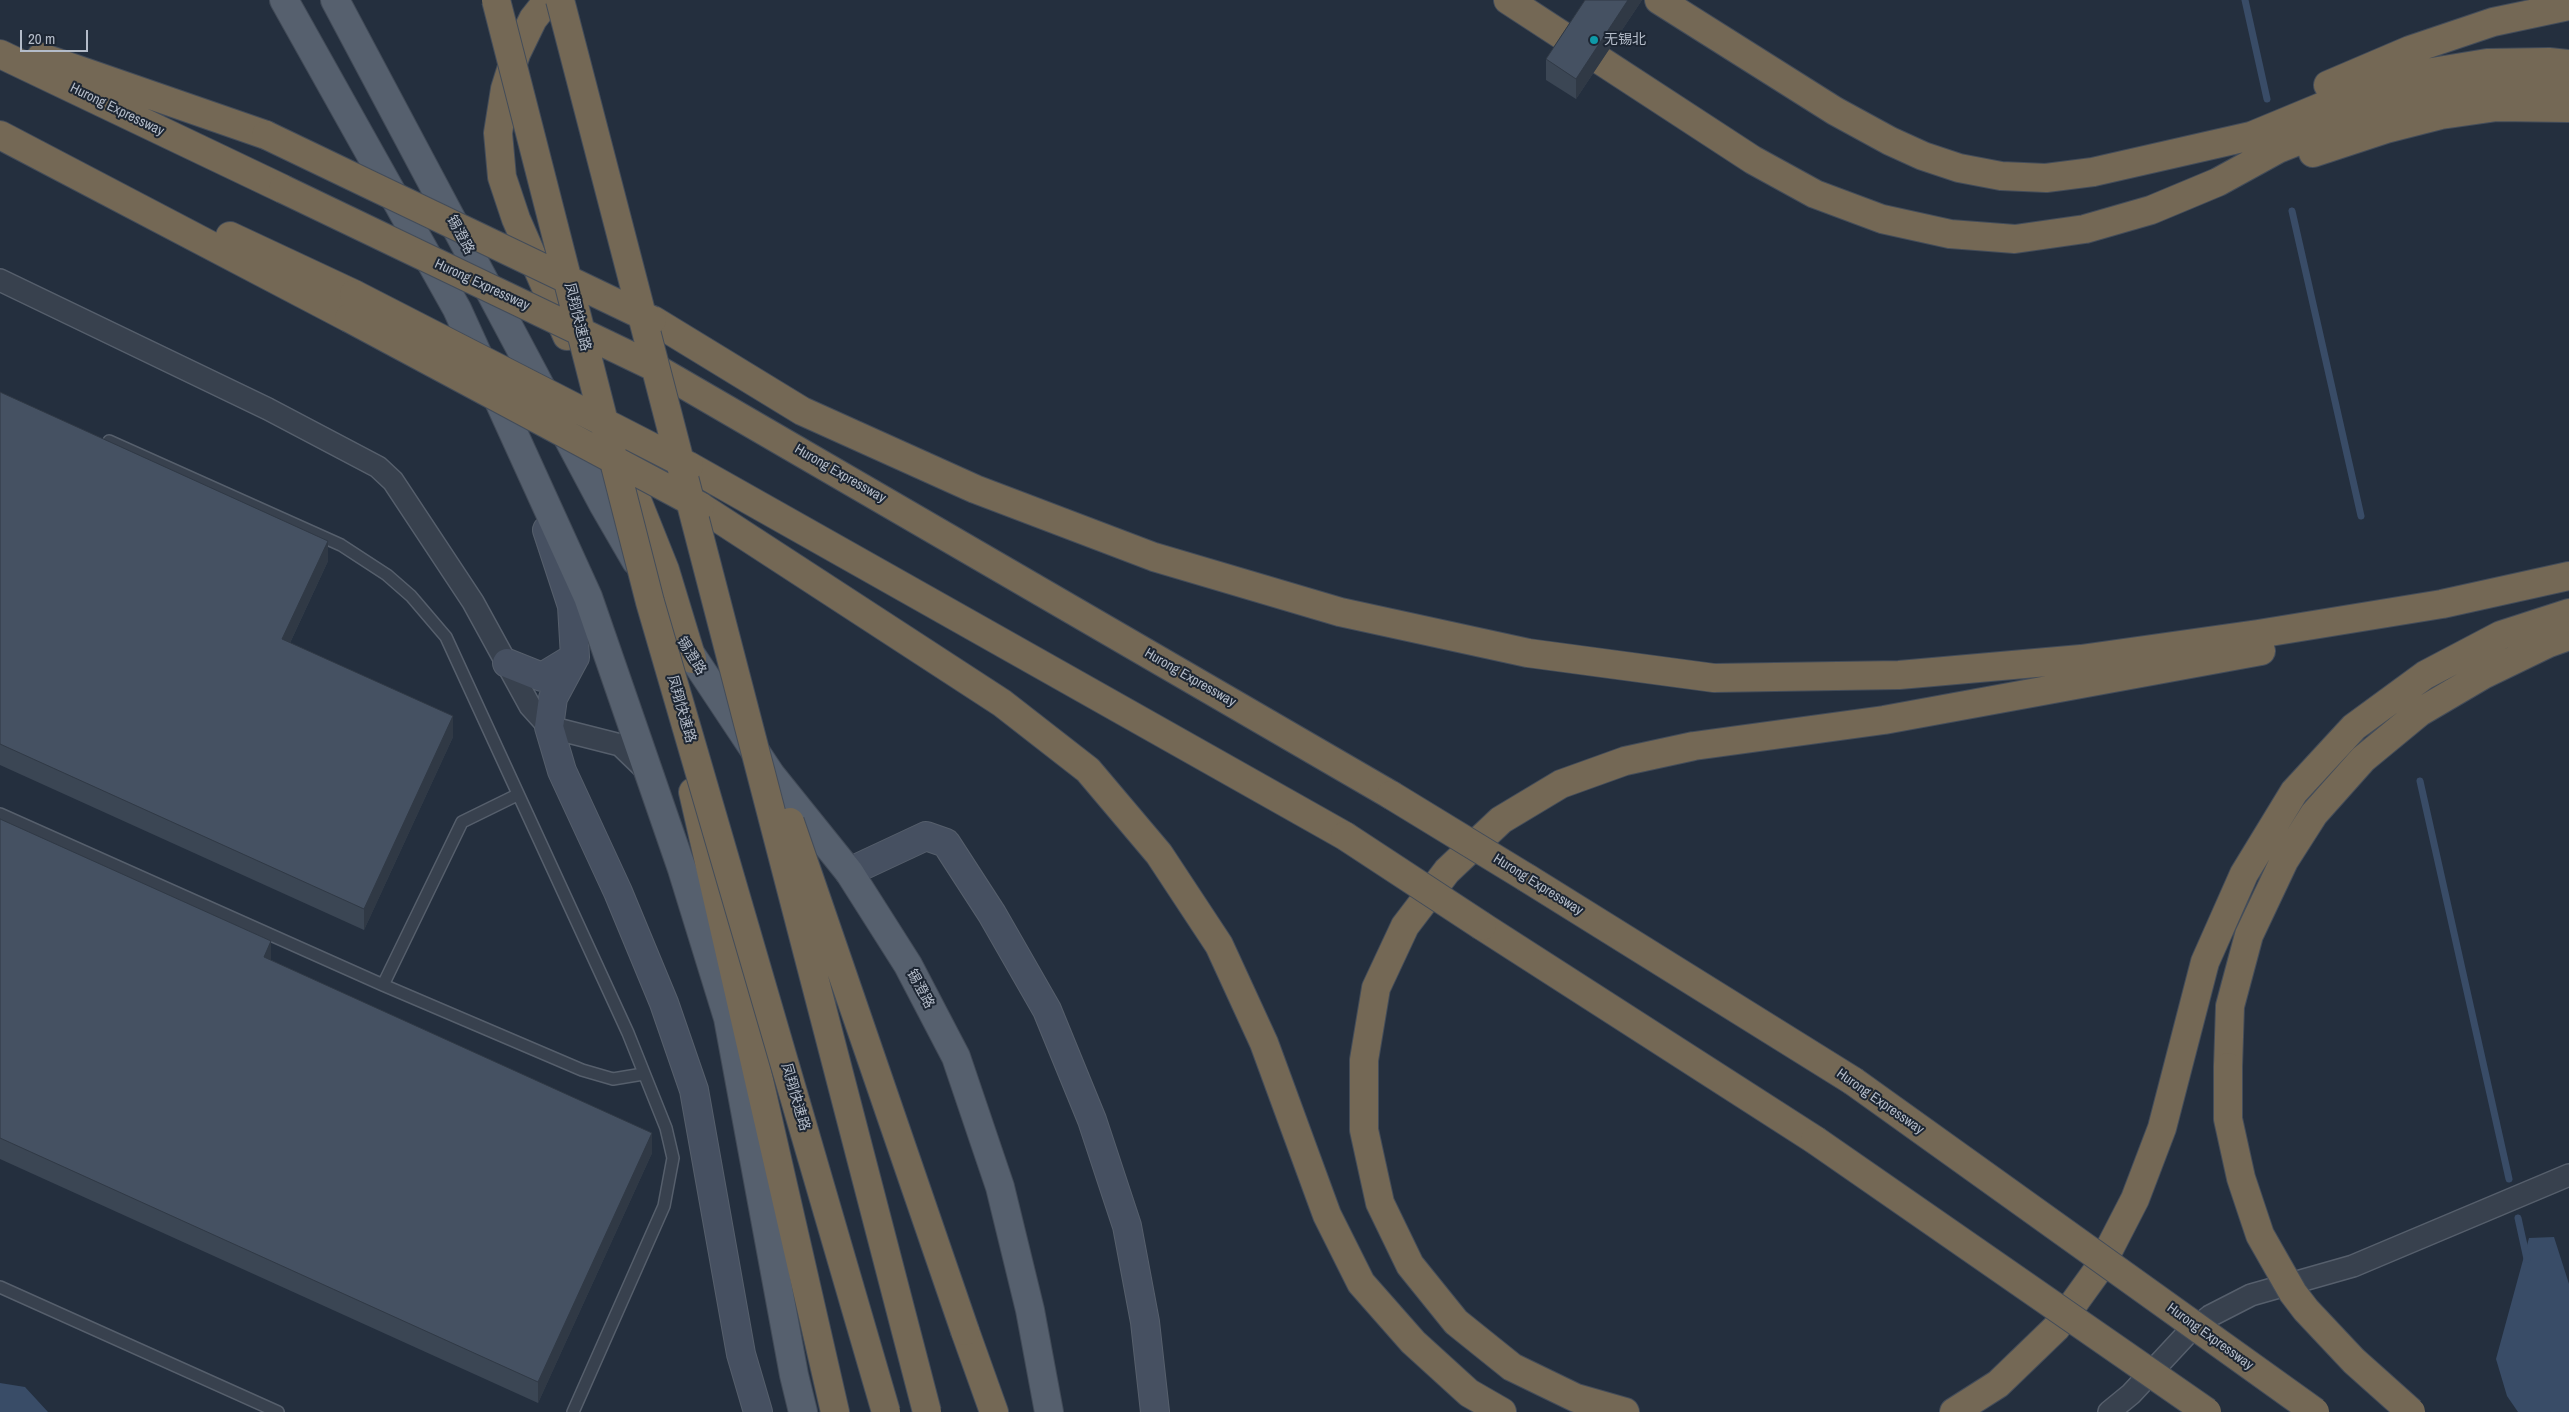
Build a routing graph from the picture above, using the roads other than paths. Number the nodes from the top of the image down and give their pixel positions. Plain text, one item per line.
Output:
1 (284, 0) edge
2 (335, 0) edge
3 (496, 0) edge
4 (548, 0) edge
5 (560, 0) edge
6 (1508, 0) edge
7 (1660, 0) edge
8 (2569, 6) edge
9 (0, 43) edge
10 (0, 54) edge
11 (2569, 64) edge
12 (2569, 88) edge
13 (2569, 108) edge
14 (0, 129) edge
15 (0, 135) edge
16 (2142, 161) junction
17 (2218, 182) junction
18 (0, 280) edge
19 (351, 306) junction
20 (99, 437) edge
21 (517, 441) junction
22 (2569, 568) edge
23 (2569, 576) edge
24 (650, 602) junction
25 (2442, 604) junction
26 (718, 609) junction
27 (2569, 613) edge
28 (2569, 636) edge
29 (575, 657) junction
30 (692, 659) junction
31 (506, 663) junction
32 (549, 727) junction
33 (648, 772) junction
34 (517, 795) junction
35 (0, 814) edge
36 (849, 872) junction
37 (383, 985) junction
38 (643, 1074) junction
39 (2569, 1175) edge
40 (0, 1287) edge
41 (1613, 1409) edge
42 (278, 1412) edge
43 (573, 1412) edge
44 (758, 1412) edge
45 (803, 1412) edge
46 (834, 1412) edge
47 (886, 1412) edge
48 (927, 1412) edge
49 (994, 1412) edge
50 (1049, 1412) edge
51 (1155, 1412) edge
52 (1502, 1412) edge
53 (1954, 1412) edge
54 (2109, 1412) edge
55 (2207, 1412) edge
56 (2316, 1412) edge
57 (2411, 1412) edge

1 - 21 main road
2 - 30 main road, 锡澄路
3 - 24 highway, 凤翔快速路, bridge
4 - 30 highway
5 - 26 highway, bridge
6 - 17 highway
7 - 16 highway
8 - 16 highway
9 - 25 highway, bridge
10 - 56 highway, Hurong Expressway, bridge
11 - 16 highway
12 - 17 highway
13 - 17 highway
14 - 19 highway
15 - 19 highway
18 - 31 street
19 - 52 highway, bridge
19 - 55 highway, bridge
20 - 34 lane
21 - 29 main road
21 - 33 main road
22 - 25 highway
23 - 25 highway
24 - 46 highway, bridge
24 - 47 highway, 凤翔快速路, bridge
25 - 41 highway
26 - 48 highway, bridge
26 - 49 highway, bridge
27 - 53 highway
28 - 57 highway, bridge
29 - 31 main road
29 - 32 main road
30 - 36 main road, 锡澄路
31 - 32 street
32 - 33 street
32 - 44 main road
33 - 45 main road
34 - 37 lane
34 - 38 lane
35 - 37 lane
36 - 50 main road, 锡澄路
36 - 51 main road
37 - 38 lane
38 - 43 lane
39 - 54 street
40 - 42 lane

